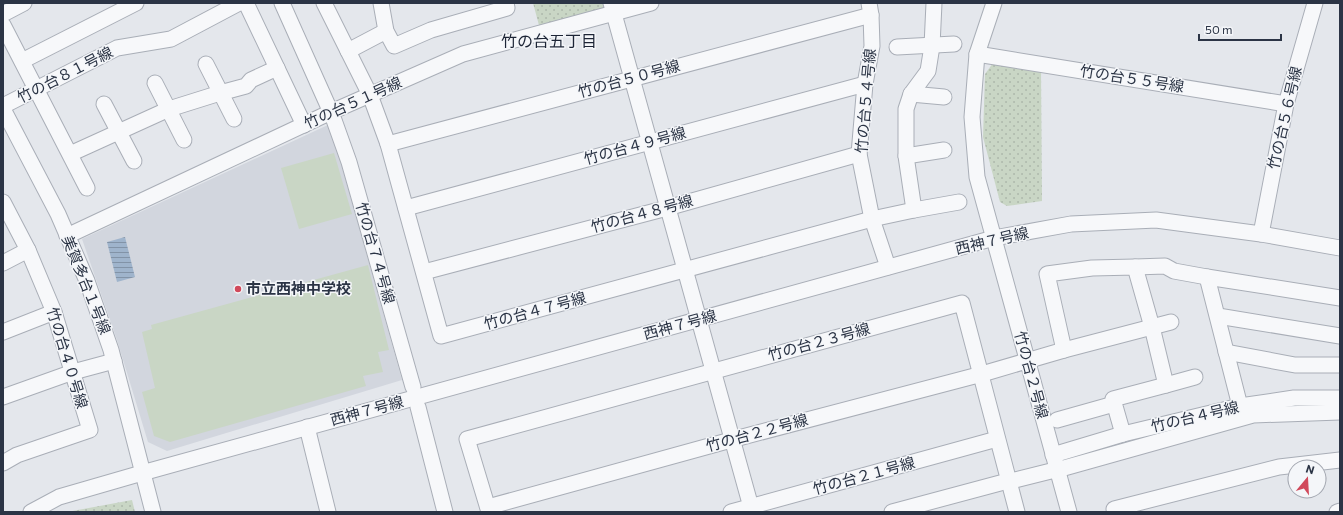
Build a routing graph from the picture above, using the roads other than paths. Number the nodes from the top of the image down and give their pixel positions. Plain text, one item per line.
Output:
1 (24, 3) edge
2 (136, 3) edge
3 (239, 3) edge
4 (246, 3) edge
5 (282, 3) edge
6 (324, 3) edge
7 (381, 3) edge
8 (506, 3) edge
9 (651, 3) edge
10 (934, 3) edge
11 (994, 3) edge
12 (1314, 3) edge
13 (612, 8) edge
14 (870, 9) edge
15 (3, 14) edge
16 (3, 25) edge
17 (386, 31) junction
18 (954, 44) dead end
19 (932, 46) junction
20 (897, 47) dead end
21 (348, 51) junction
22 (977, 54) junction
23 (22, 61) junction
24 (206, 64) dead end
25 (277, 68) junction
26 (631, 78) junction
27 (155, 83) dead end
28 (864, 84) junction
29 (36, 89) junction
30 (220, 93) junction
31 (911, 94) junction
32 (370, 95) junction
33 (944, 97) dead end
34 (104, 104) dead end
35 (1286, 104) junction
36 (3, 108) edge
37 (169, 110) junction
38 (234, 119) dead end
39 (304, 125) junction
40 (119, 132) junction
41 (184, 140) dead end
42 (649, 142) junction
43 (388, 144) junction
44 (944, 150) dead end
45 (70, 154) junction
46 (859, 154) junction
47 (906, 156) junction
48 (134, 161) dead end
49 (87, 188) dead end
50 (3, 202) edge
51 (959, 202) dead end
52 (406, 208) junction
53 (667, 208) junction
54 (914, 210) junction
55 (872, 219) junction
56 (1260, 234) junction
57 (68, 236) junction
58 (994, 238) junction
59 (1340, 248) edge
60 (28, 250) junction
61 (3, 263) edge
62 (888, 267) junction
63 (1135, 267) junction
64 (685, 270) junction
65 (424, 272) junction
66 (1207, 277) junction
67 (1340, 298) edge
68 (54, 312) junction
69 (1218, 316) junction
70 (699, 320) junction
71 (1171, 322) dead end
72 (1152, 327) junction
73 (3, 332) edge
74 (1340, 336) edge
75 (1064, 350) junction
76 (1226, 352) junction
77 (1027, 360) junction
78 (114, 361) junction
79 (1340, 365) edge
80 (73, 372) junction
81 (712, 372) junction
82 (982, 374) junction
83 (1195, 377) dead end
84 (1166, 385) junction
85 (413, 387) dead end
86 (3, 396) edge
87 (1340, 398) edge
88 (1114, 404) junction
89 (1240, 406) junction
90 (418, 407) dead end
91 (1340, 412) edge
92 (1057, 420) dead end
93 (307, 428) junction
94 (1124, 434) junction
95 (997, 439) junction
96 (731, 440) junction
97 (1053, 455) junction
98 (1340, 460) edge
99 (3, 463) edge
100 (142, 472) junction
101 (751, 507) junction
102 (489, 510) edge
103 (1340, 511) edge
104 (31, 512) edge
105 (153, 512) edge
106 (328, 512) edge
107 (445, 512) edge
108 (731, 512) edge
109 (892, 512) edge
110 (1017, 512) edge
111 (1069, 512) edge
112 (1114, 512) edge
113 (1337, 512) edge

1 - 15 street
2 - 23 street
3 - 29 street, 竹の台８１号線
4 - 25 street
5 - 85 street, 竹の台７４号線
6 - 21 street, 竹の台４７号線
7 - 17 street
8 - 17 street
9 - 13 street, 竹の台５１号線
10 - 19 street
11 - 22 street, 竹の台２号線
12 - 35 street, 竹の台５６号線
13 - 26 street
13 - 32 street, 竹の台５１号線
14 - 26 street, 竹の台５０号線
14 - 28 street, 竹の台５４号線
16 - 23 street
17 - 21 street
18 - 19 street
19 - 20 street
19 - 31 street
21 - 32 street, 竹の台４７号線
22 - 35 street, 竹の台５５号線
22 - 58 street, 竹の台２号線
23 - 29 street
24 - 30 street
25 - 30 street
25 - 39 street
26 - 42 street
26 - 43 street, 竹の台５０号線
27 - 37 street
28 - 42 street, 竹の台４９号線
28 - 46 street, 竹の台５４号線
29 - 36 street, 竹の台８１号線
29 - 45 street
30 - 37 street
30 - 38 street
31 - 33 street
31 - 47 street
32 - 39 street, 竹の台５１号線
32 - 43 street, 竹の台４７号線
34 - 40 street
35 - 56 street, 竹の台５６号線
36 - 57 street, 美賀多台１号線
37 - 40 street
37 - 41 street
39 - 57 street, 竹の台５１号線
40 - 45 street
40 - 48 street
42 - 52 street, 竹の台４９号線
42 - 53 street
43 - 52 street, 竹の台４７号線
44 - 47 street
45 - 49 street
46 - 53 street, 竹の台４８号線
46 - 55 street, 竹の台５４号線
47 - 54 street
50 - 60 street, 竹の台４０号線
51 - 54 street, 竹の台４７号線
52 - 65 street, 竹の台４７号線
53 - 64 street
53 - 65 street, 竹の台４８号線
54 - 55 street, 竹の台４７号線
55 - 62 street, 竹の台５４号線
55 - 64 street, 竹の台４７号線
56 - 58 street, 西神７号線
56 - 59 street, 西神７号線
57 - 78 street, 美賀多台１号線
58 - 62 street, 西神７号線
58 - 77 street, 竹の台２号線
60 - 61 street
60 - 68 street, 竹の台４０号線
62 - 70 street, 西神７号線
63 - 66 street
63 - 72 street
63 - 75 street
64 - 65 street, 竹の台４７号線
64 - 70 street
66 - 67 street
66 - 69 street
68 - 73 street
68 - 80 street, 竹の台４０号線
69 - 74 street
69 - 76 street
70 - 81 street
70 - 93 street, 西神７号線
71 - 72 street, 竹の台２２号線
72 - 75 street, 竹の台２２号線
72 - 84 street
75 - 77 street, 竹の台２２号線
76 - 79 street
76 - 89 street
77 - 82 street, 竹の台２２号線
77 - 97 street, 竹の台２号線
78 - 80 street
78 - 100 street, 美賀多台１号線
80 - 86 street
80 - 99 street, 竹の台４０号線
81 - 82 street, 竹の台２３号線
81 - 96 street
81 - 102 street, 竹の台２３号線
82 - 95 street, 竹の台２３号線
82 - 96 street, 竹の台２２号線
83 - 84 street
84 - 88 street
87 - 89 street, 竹の台４号線
88 - 92 street
88 - 94 street
89 - 94 street, 竹の台４号線
90 - 107 street
91 - 109 street
93 - 100 street, 西神７号線
93 - 106 street
94 - 97 street, 竹の台４号線
95 - 101 street, 竹の台２１号線
95 - 110 street, 竹の台２３号線
96 - 101 street
96 - 102 street, 竹の台２２号線
97 - 111 street, 竹の台２号線
98 - 112 street
100 - 104 street, 西神７号線
100 - 105 street
101 - 108 street, 竹の台２１号線
103 - 113 street

